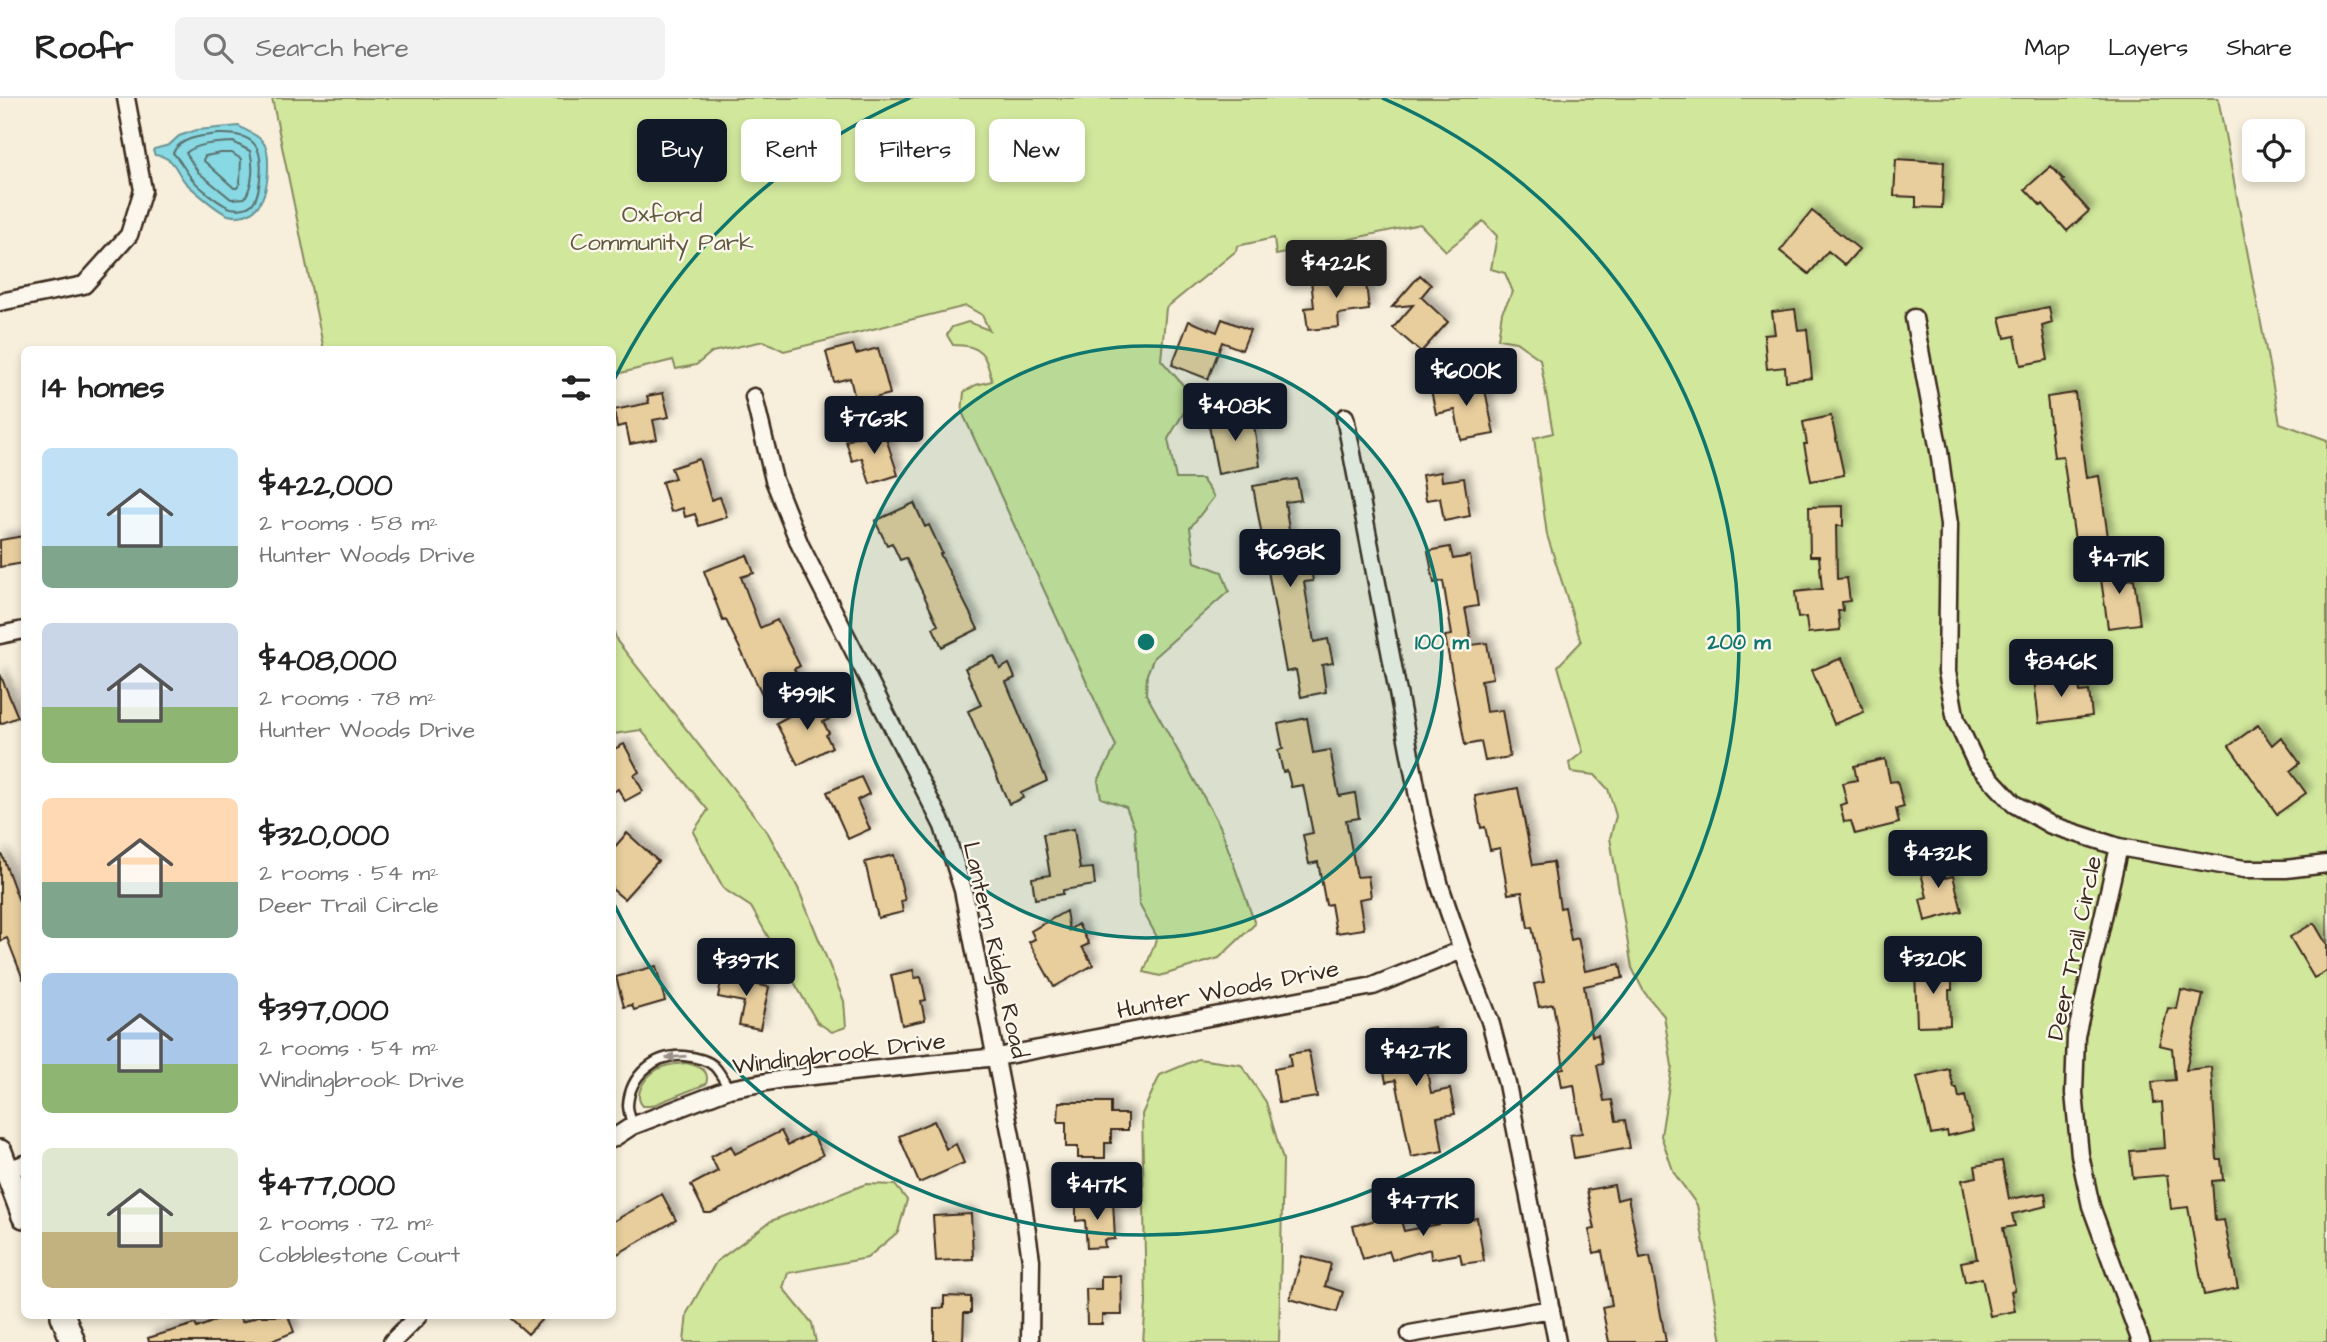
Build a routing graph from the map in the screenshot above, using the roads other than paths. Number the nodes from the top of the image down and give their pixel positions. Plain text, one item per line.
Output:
1 (126, 98) edge
2 (0, 302) edge
3 (1914, 318) dead end
4 (754, 397) dead end
5 (1345, 417) dead end
6 (21, 631) edge
7 (0, 635) edge
8 (2119, 847) junction
9 (2327, 864) edge
10 (1462, 950) junction
11 (997, 1057) junction
12 (729, 1089) junction
13 (632, 1126) junction
14 (616, 1136) edge
15 (10, 1162) edge
16 (21, 1204) edge
17 (1550, 1309) junction
18 (64, 1319) edge
19 (415, 1319) edge
20 (1410, 1334) dead end
21 (73, 1342) edge
22 (392, 1342) edge
23 (1030, 1342) edge
24 (1557, 1342) edge
25 (2141, 1342) edge

1 - 2 street
3 - 8 street
4 - 11 street, Lantern Ridge Road
5 - 10 street
6 - 7 street
8 - 9 street
8 - 25 street, Deer Trail Circle
10 - 11 street, Hunter Woods Drive
10 - 17 street
11 - 12 street, Windingbrook Drive
11 - 23 street, Lantern Ridge Road
12 - 13 street, Windingbrook Drive
12 -> 13 lane
13 - 14 street, Windingbrook Drive
15 - 16 street
17 - 20 street
17 - 24 street
18 - 21 street
19 - 22 street

